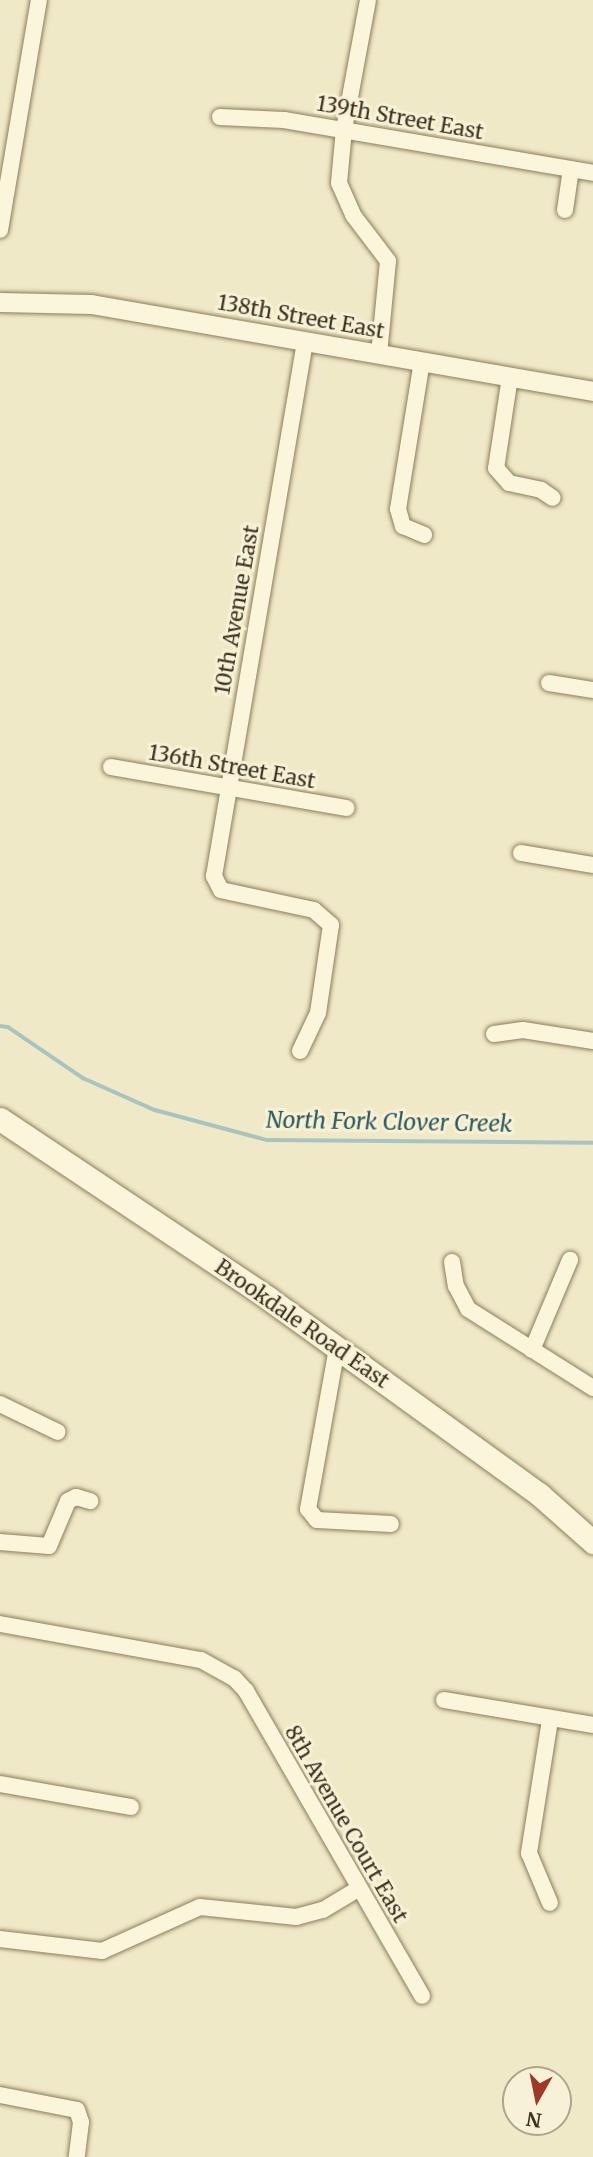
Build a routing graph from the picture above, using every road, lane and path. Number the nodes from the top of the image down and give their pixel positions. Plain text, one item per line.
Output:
1 (39, 0) edge
2 (368, 0) edge
3 (220, 117) dead end
4 (344, 129) junction
5 (6, 165) edge
6 (571, 169) junction
7 (593, 173) edge
8 (565, 210) dead end
9 (0, 230) edge
10 (0, 302) edge
11 (305, 342) junction
12 (379, 354) junction
13 (422, 361) junction
14 (510, 377) junction
15 (593, 391) edge
16 (553, 498) dead end
17 (424, 535) dead end
18 (549, 683) dead end
19 (593, 690) edge
20 (111, 767) dead end
21 (227, 788) junction
22 (346, 808) dead end
23 (521, 853) dead end
24 (593, 865) edge
25 (494, 1034) dead end
26 (593, 1041) edge
27 (300, 1051) dead end
28 (0, 1119) edge
29 (570, 1260) dead end
30 (452, 1262) dead end
31 (337, 1348) junction
32 (532, 1350) junction
33 (593, 1388) edge
34 (0, 1404) edge
35 (58, 1432) dead end
36 (90, 1501) dead end
37 (391, 1524) dead end
38 (0, 1542) edge
39 (593, 1542) edge
40 (0, 1624) edge
41 (444, 1700) dead end
42 (550, 1720) junction
43 (593, 1725) edge
44 (0, 1784) edge
45 (131, 1807) dead end
46 (358, 1889) junction
47 (550, 1903) dead end
48 (0, 1939) edge
49 (422, 1996) dead end
50 (0, 2095) edge
51 (77, 2157) edge

1 - 5 street
2 - 4 street
3 - 4 street, 139th Street East
4 - 6 street, 139th Street East
4 - 12 street
5 - 9 street
6 - 7 street, 139th Street East
6 - 8 street
10 - 11 street, 138th Street East
11 - 12 street, 138th Street East
11 - 21 street, 10th Avenue East
12 - 13 street, 138th Street East
13 - 14 street, 138th Street East
13 - 17 street
14 - 15 street, 138th Street East
14 - 16 street
18 - 19 street
20 - 21 street, 136th Street East
21 - 22 street, 136th Street East
21 - 27 street, 10th Avenue East
23 - 24 street
25 - 26 street
28 - 31 main road, Brookdale Road East
29 - 32 street
30 - 32 street
31 - 37 street
31 - 39 main road, Brookdale Road East
32 - 33 street
34 - 35 street
36 - 38 street
40 - 46 street, 8th Avenue Court East
41 - 42 street
42 - 43 street
42 - 47 street
44 - 45 street
46 - 48 street
46 - 49 street, 8th Avenue Court East
50 - 51 street

